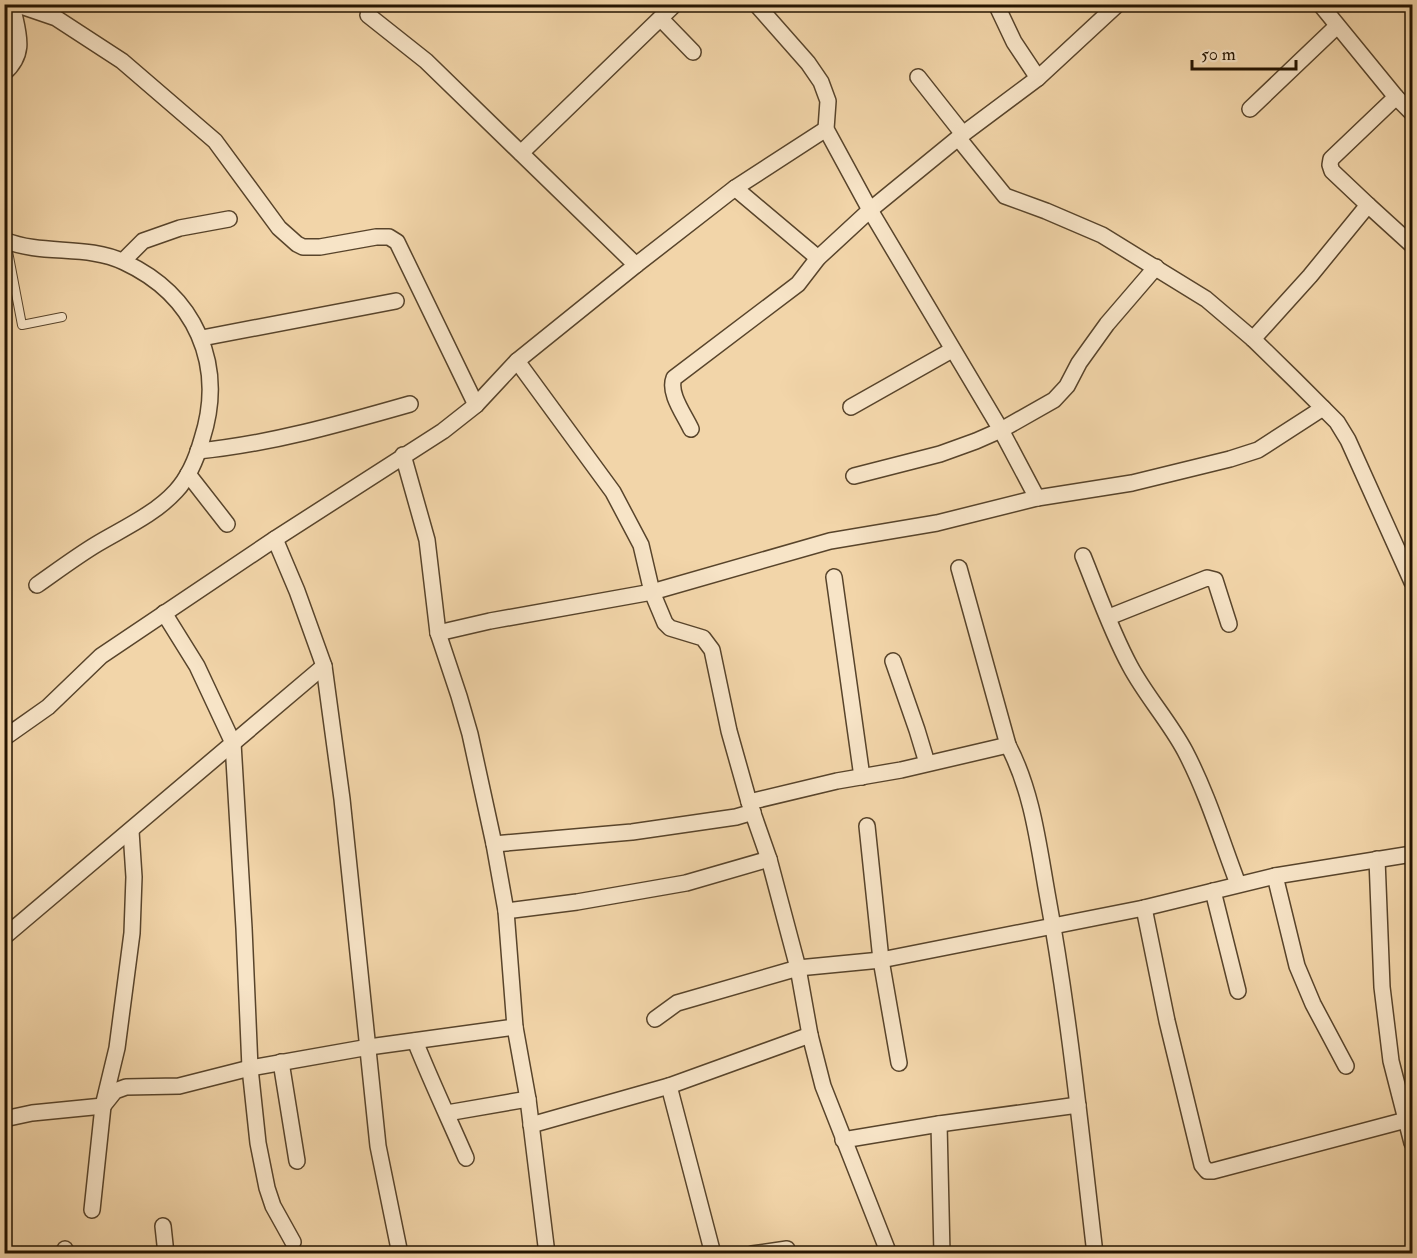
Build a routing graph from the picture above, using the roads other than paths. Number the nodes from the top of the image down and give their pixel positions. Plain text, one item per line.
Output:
1 (14, 4) edge
2 (675, 4) edge
3 (756, 4) edge
4 (996, 4) edge
5 (1118, 4) edge
6 (1320, 4) edge
7 (368, 15) dead end
8 (661, 19) junction
9 (1337, 26) junction
10 (693, 52) dead end
11 (4, 73) edge
12 (918, 77) dead end
13 (1038, 78) junction
14 (1396, 97) junction
15 (1250, 109) dead end
16 (1413, 113) edge
17 (826, 129) junction
18 (961, 136) junction
19 (521, 153) junction
20 (735, 188) junction
21 (1368, 205) junction
22 (870, 210) junction
23 (230, 219) dead end
24 (5, 241) edge
25 (1413, 245) edge
26 (818, 258) junction
27 (123, 261) junction
28 (636, 265) junction
29 (1156, 267) junction
30 (396, 301) dead end
31 (62, 317) dead end
32 (201, 338) junction
33 (1253, 339) junction
34 (952, 350) junction
35 (517, 360) junction
36 (410, 404) dead end
37 (476, 405) junction
38 (851, 407) dead end
39 (1323, 408) junction
40 (691, 429) dead end
41 (1001, 430) junction
42 (198, 452) junction
43 (403, 455) junction
44 (188, 474) junction
45 (854, 476) dead end
46 (1038, 498) junction
47 (227, 524) dead end
48 (275, 539) junction
49 (1083, 556) dead end
50 (959, 568) dead end
51 (834, 577) dead end
52 (1413, 582) edge
53 (37, 585) dead end
54 (652, 592) junction
55 (164, 613) junction
56 (1108, 617) junction
57 (1229, 624) dead end
58 (438, 633) junction
59 (893, 661) dead end
60 (324, 666) junction
61 (4, 738) edge
62 (233, 743) junction
63 (1008, 745) junction
64 (927, 763) junction
65 (862, 777) junction
66 (751, 807) junction
67 (867, 826) dead end
68 (131, 831) junction
69 (494, 843) junction
70 (1413, 854) edge
71 (769, 859) junction
72 (1377, 860) junction
73 (1275, 876) junction
74 (1238, 884) junction
75 (1213, 891) junction
76 (1144, 908) junction
77 (506, 911) junction
78 (1053, 927) junction
79 (4, 937) edge
80 (881, 960) junction
81 (798, 968) junction
82 (1238, 991) dead end
83 (655, 1019) dead end
84 (515, 1027) junction
85 (810, 1035) junction
86 (415, 1041) junction
87 (369, 1047) junction
88 (281, 1062) junction
89 (898, 1063) dead end
90 (1346, 1066) dead end
91 (250, 1068) junction
92 (669, 1086) junction
93 (528, 1099) junction
94 (1078, 1105) junction
95 (104, 1106) junction
96 (447, 1113) junction
97 (4, 1119) edge
98 (1406, 1120) junction
99 (939, 1124) junction
100 (531, 1125) junction
101 (843, 1140) junction
102 (1413, 1143) edge
103 (466, 1158) dead end
104 (297, 1161) dead end
105 (92, 1210) dead end
106 (163, 1226) dead end
107 (293, 1242) dead end
108 (787, 1249) dead end
109 (166, 1254) edge
110 (400, 1254) edge
111 (547, 1254) edge
112 (713, 1254) edge
113 (752, 1254) edge
114 (889, 1254) edge
115 (942, 1254) edge
116 (1095, 1254) edge

1 - 11 street
1 - 37 street
2 - 8 street
3 - 17 street
4 - 13 street
5 - 13 street
6 - 9 street
7 - 19 street
8 - 10 street
8 - 19 street
9 - 14 street
9 - 15 street
12 - 18 street
13 - 18 street
14 - 16 street
14 - 21 street
17 - 20 street
17 - 22 street
18 - 22 street
18 - 29 street
19 - 28 street
20 - 26 street
20 - 28 street
21 - 25 street
21 - 33 street
22 - 26 street
22 - 34 street
23 - 27 street
24 - 27 street
24 - 31 lane
26 - 40 street
27 - 32 street
28 - 35 street
29 - 33 street
29 - 41 street
30 - 32 street
32 - 42 street
33 - 39 street
34 - 38 street
34 - 41 street
35 - 37 street
35 - 54 street
36 - 42 street
37 - 43 street
39 - 46 street
39 - 52 street
41 - 45 street
41 - 46 street
42 - 44 street
43 - 48 street
43 - 58 street
44 - 47 street
44 - 53 street
46 - 54 street
48 - 55 street
48 - 60 street
49 - 56 street
50 - 63 street
51 - 65 street
54 - 58 street
54 - 66 street
55 - 61 street
55 - 62 street
56 - 57 street
56 - 74 street
58 - 69 street
59 - 64 street
60 - 62 street
60 - 87 street
62 - 68 street
62 - 91 street
63 - 64 street
63 - 78 street
64 - 65 street
65 - 66 street
66 - 69 street
66 - 71 street
67 - 80 street
68 - 79 street
68 - 95 street
69 - 77 street
70 - 72 street
71 - 77 street
71 - 81 street
72 - 73 street
72 - 98 street
73 - 74 street
73 - 90 street
74 - 75 street
75 - 76 street
75 - 82 street
76 - 78 street
76 - 98 street
77 - 84 street
78 - 80 street
78 - 94 street
80 - 81 street
80 - 89 street
81 - 83 street
81 - 85 street
84 - 86 street
84 - 93 street
85 - 92 street
85 - 101 street
86 - 87 street
86 - 96 street
87 - 88 street
87 - 110 street
88 - 91 street
88 - 104 street
91 - 95 street
91 - 107 street
92 - 100 street
92 - 112 street
93 - 96 street
93 - 100 street
94 - 99 street
94 - 116 street
95 - 97 street
95 - 105 street
96 - 103 street
98 - 102 street
99 - 101 street
99 - 115 street
100 - 111 street
101 - 114 street
106 - 109 street
108 - 113 street

